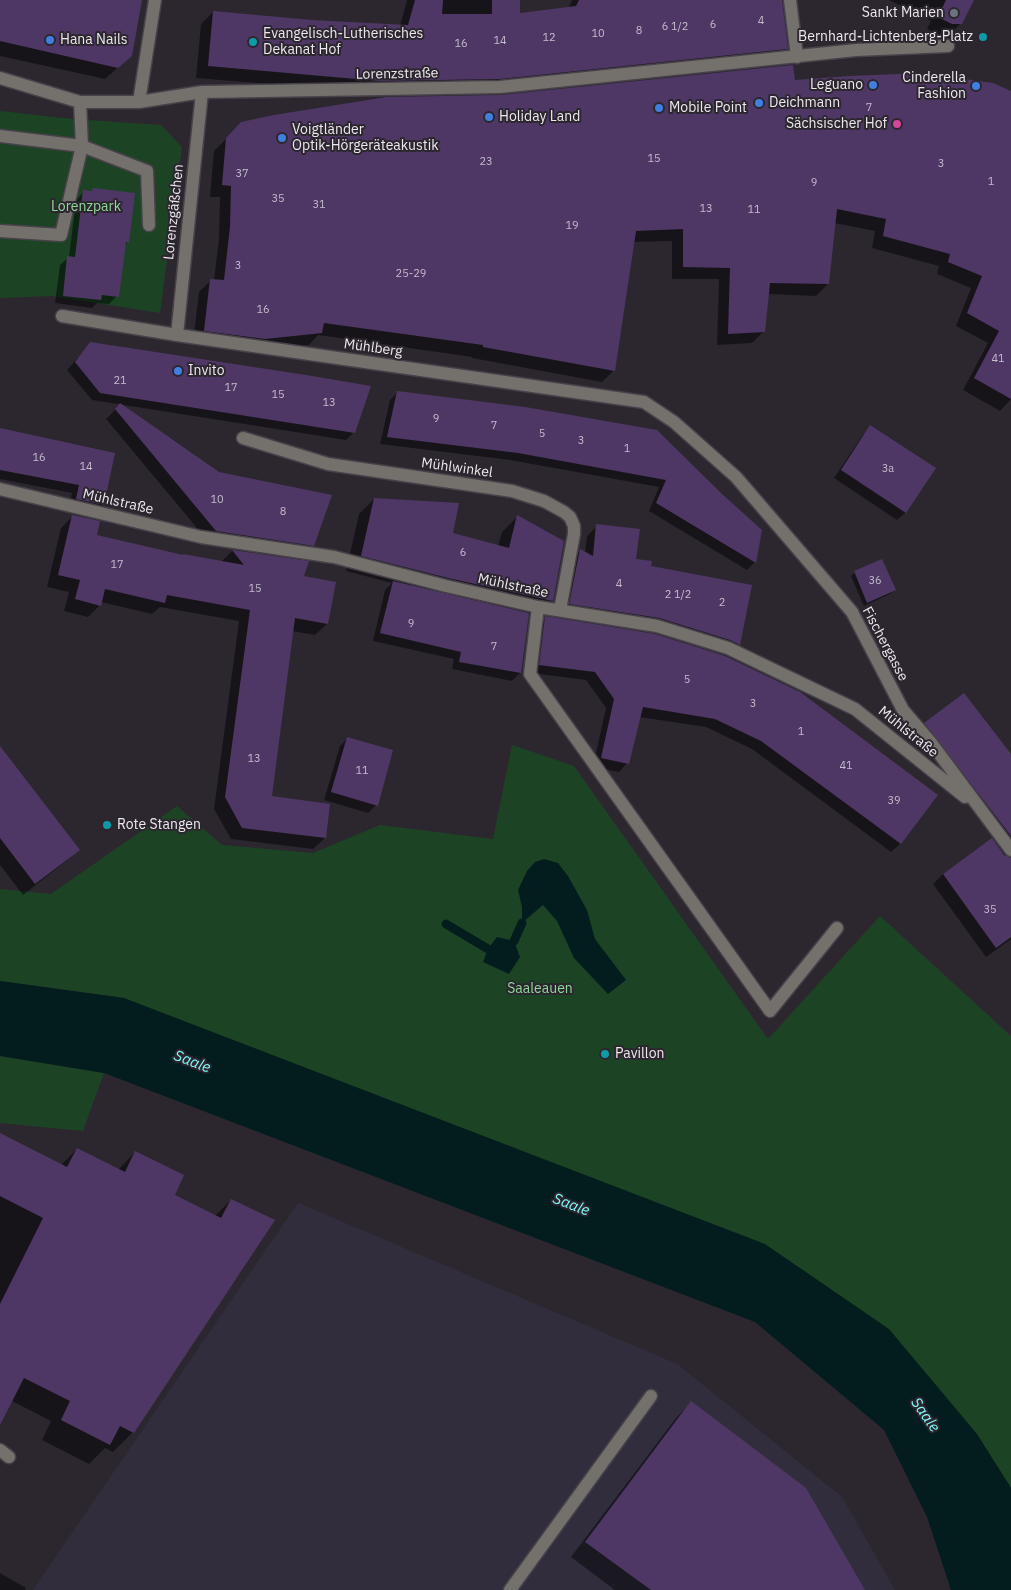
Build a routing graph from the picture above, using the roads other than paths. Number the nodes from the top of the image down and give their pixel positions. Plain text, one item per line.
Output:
1 (155, 0) edge
2 (790, 0) edge
3 (948, 46) dead end
4 (797, 57) junction
5 (0, 78) edge
6 (202, 92) junction
7 (80, 102) junction
8 (139, 102) junction
9 (0, 136) edge
10 (82, 146) junction
11 (149, 225) dead end
12 (0, 231) edge
13 (62, 316) dead end
14 (177, 335) junction
15 (674, 422) joint
16 (243, 438) dead end
17 (0, 489) edge
18 (538, 607) junction
19 (560, 610) junction
20 (978, 808) junction
21 (1011, 850) edge
22 (836, 928) dead end
23 (651, 1396) dead end
24 (510, 1590) edge

1 - 8 street
2 - 4 street
3 - 4 street, Lorenzstraße
4 - 6 street, Lorenzstraße
5 - 7 street, Lorenzstraße
6 - 8 street, Lorenzstraße
6 - 14 street, Lorenzgäßchen
7 - 8 street, Lorenzstraße
7 - 10 street
9 - 10 street
10 - 11 street
10 - 12 street
13 - 14 street, Mühlberg
14 - 15 street, Mühlberg
15 - 20 street, Fischergasse
16 - 19 street, Mühlwinkel
17 - 18 street, Mühlstraße
18 - 19 street, Mühlstraße
18 - 22 street
19 - 20 street, Mühlstraße
20 - 21 street, Fischergasse
23 - 24 street

